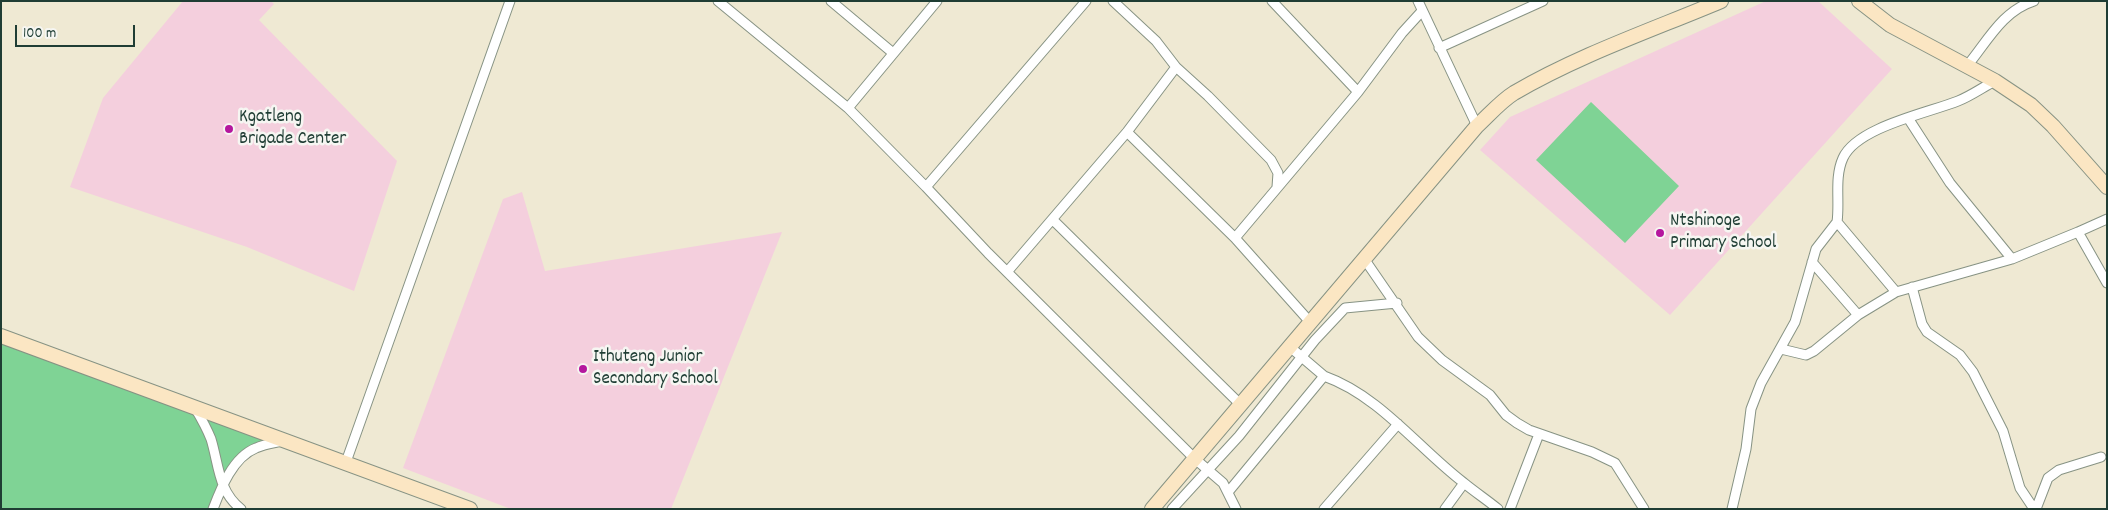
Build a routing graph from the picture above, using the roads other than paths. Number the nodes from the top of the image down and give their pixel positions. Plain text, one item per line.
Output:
1 (510, 1) edge
2 (718, 1) edge
3 (831, 1) edge
4 (937, 1) edge
5 (1086, 1) edge
6 (1112, 1) edge
7 (1272, 1) edge
8 (1418, 1) edge
9 (1543, 1) edge
10 (1721, 1) edge
11 (1859, 1) edge
12 (2034, 1) edge
13 (1422, 11) junction
14 (1439, 48) junction
15 (894, 53) junction
16 (1967, 66) junction
17 (1176, 67) junction
18 (1995, 81) junction
19 (1358, 92) junction
20 (848, 108) junction
21 (1908, 118) junction
22 (1477, 126) junction
23 (1127, 132) junction
24 (1277, 187) junction
25 (2107, 187) edge
26 (926, 188) junction
27 (2107, 219) edge
28 (1053, 220) junction
29 (1836, 222) junction
30 (2078, 232) junction
31 (1235, 238) junction
32 (2012, 259) junction
33 (1365, 260) junction
34 (1812, 262) junction
35 (1007, 272) junction
36 (2107, 283) edge
37 (1912, 287) junction
38 (1896, 292) junction
39 (1396, 303) junction
40 (1858, 315) junction
41 (1310, 322) junction
42 (1, 336) edge
43 (1290, 347) junction
44 (1781, 349) junction
45 (1303, 357) junction
46 (1324, 376) junction
47 (1240, 405) junction
48 (195, 408) junction
49 (1398, 424) junction
50 (1539, 434) junction
51 (283, 441) junction
52 (2101, 457) dead end
53 (1194, 458) junction
54 (346, 462) junction
55 (1209, 469) junction
56 (1464, 483) junction
57 (222, 485) junction
58 (1228, 491) junction
59 (463, 507) edge
60 (213, 509) edge
61 (241, 509) edge
62 (1152, 509) edge
63 (1172, 509) edge
64 (1236, 509) edge
65 (1324, 509) edge
66 (1445, 509) edge
67 (1498, 509) edge
68 (1510, 509) edge
69 (1644, 509) edge
70 (1732, 509) edge
71 (2035, 509) edge

1 - 54 street
2 - 20 street
3 - 15 street
4 - 15 street
5 - 26 street
6 - 17 street
7 - 19 street
8 - 13 street
9 - 14 street
10 - 22 street
11 - 16 street
12 - 16 street
13 - 14 street
13 - 19 street
14 - 22 street
15 - 20 street
16 - 18 street
17 - 23 street
17 - 24 street
18 - 21 street
18 - 25 street
19 - 24 street
20 - 26 street
21 - 29 street
21 - 32 street
22 - 33 street
23 - 28 street
23 - 31 street
24 - 31 street
26 - 35 street
27 - 30 street
28 - 35 street
28 - 47 street
29 - 34 street
29 - 38 street
30 - 32 street
30 - 36 street
31 - 41 street
32 - 37 street
33 - 39 street
33 - 41 street
34 - 40 street
34 - 44 street
35 - 53 street
37 - 38 street
37 - 71 street
38 - 40 street
39 - 45 street
39 - 50 street
40 - 44 street
41 - 43 street
42 - 48 street
43 - 45 street
43 - 47 street
44 - 70 street
45 - 46 street
45 - 55 street
46 - 49 street
46 - 58 street
47 - 53 street
48 - 51 street
48 - 57 street
49 - 56 street
49 - 65 street
50 - 68 street
50 - 69 street
51 - 54 street
51 - 57 street
52 - 71 street
53 - 55 street
53 - 62 street
54 - 59 street
55 - 58 street
55 - 63 street
56 - 66 street
56 - 67 street
57 - 60 street
57 - 61 street
58 - 64 street

